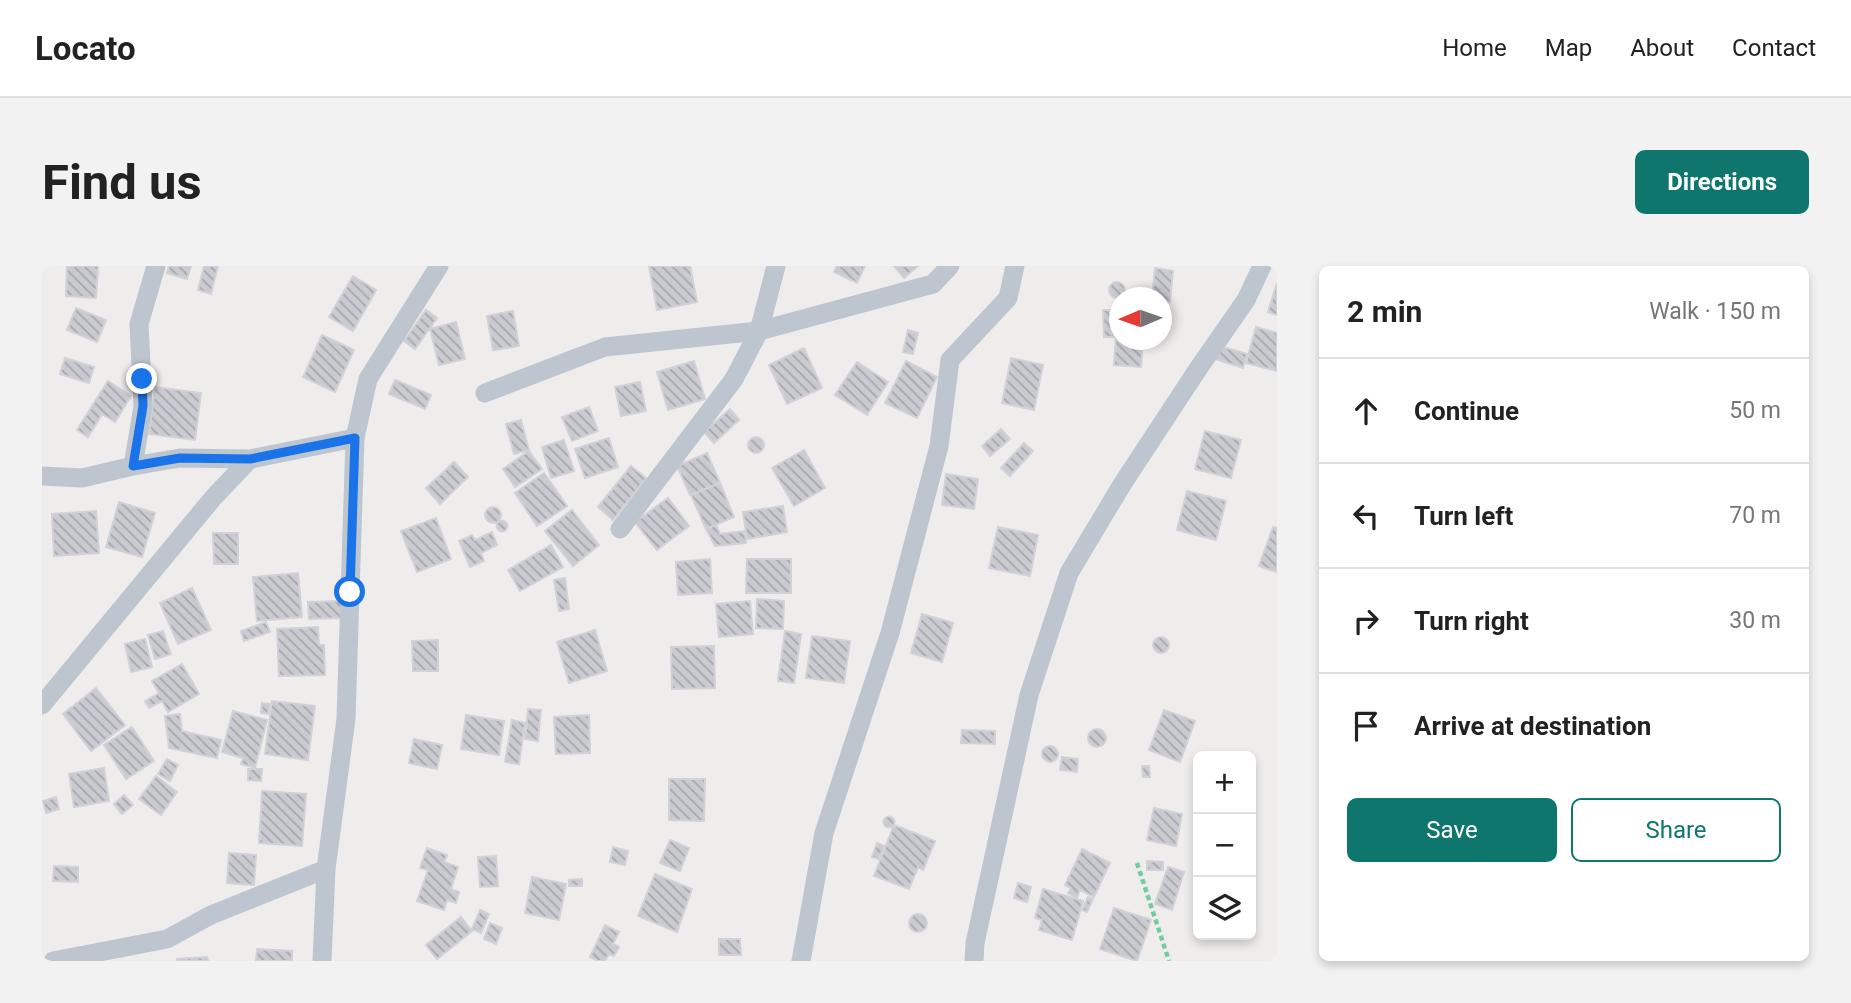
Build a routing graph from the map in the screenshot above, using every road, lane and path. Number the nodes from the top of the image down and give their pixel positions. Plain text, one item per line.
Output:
1 (156, 266) edge
2 (439, 266) edge
3 (776, 266) edge
4 (950, 266) edge
5 (1015, 266) edge
6 (1262, 266) edge
7 (759, 331) junction
8 (485, 393) dead end
9 (355, 438) junction
10 (250, 459) junction
11 (133, 466) junction
12 (42, 476) edge
13 (620, 529) dead end
14 (42, 705) edge
15 (1137, 863) dead end
16 (326, 869) junction
17 (53, 961) edge
18 (322, 961) edge
19 (801, 961) edge
20 (974, 961) edge
21 (1169, 961) edge

1 - 11 street
2 - 9 street
3 - 7 street
4 - 7 street
5 - 19 street
6 - 20 street
7 - 8 street
7 - 13 street
9 - 10 street
9 - 16 street
10 - 11 street
10 - 14 street
11 - 12 street
15 - 21 path
16 - 17 street
16 - 18 street

